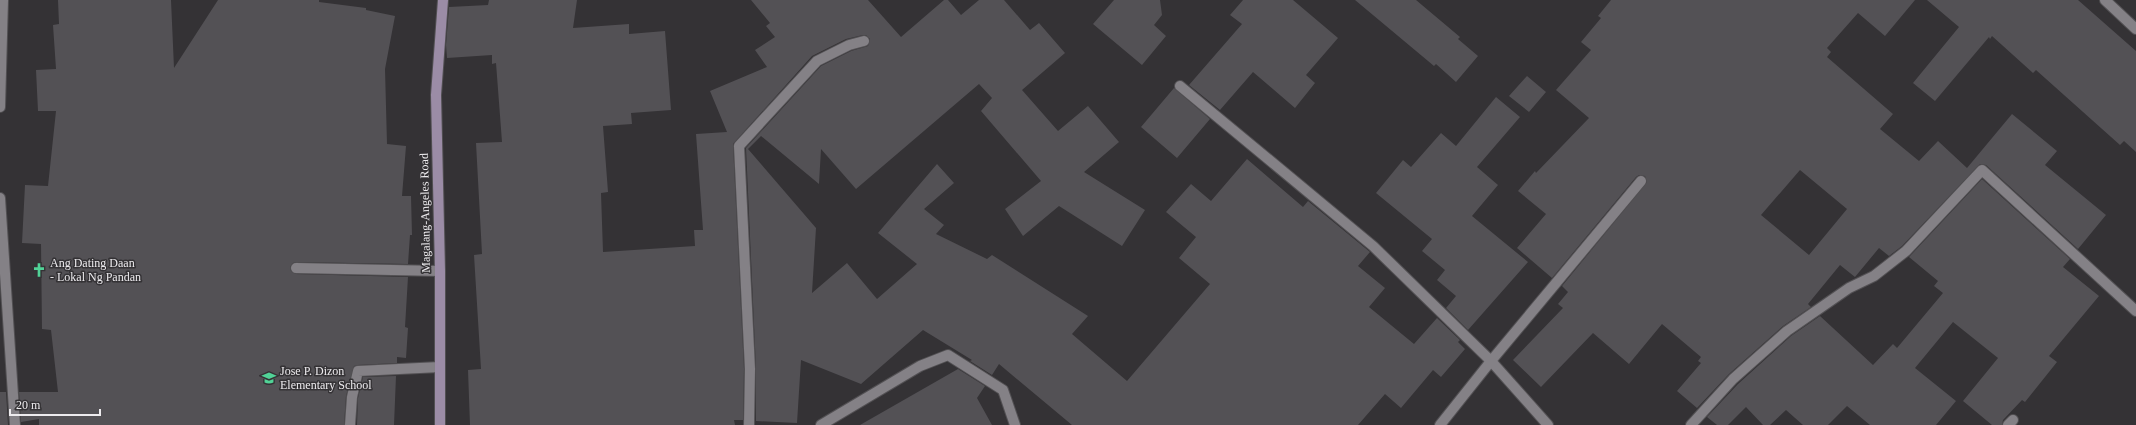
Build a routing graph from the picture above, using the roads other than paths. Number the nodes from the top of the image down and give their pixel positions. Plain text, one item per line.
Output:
1 (3, 0) edge
2 (442, 0) edge
3 (2105, 0) edge
4 (2136, 29) edge
5 (864, 41) dead end
6 (1180, 86) dead end
7 (0, 107) edge
8 (1641, 181) dead end
9 (0, 198) edge
10 (296, 268) dead end
11 (440, 271) junction
12 (2136, 311) edge
13 (4, 323) edge
14 (1491, 361) junction
15 (440, 367) junction
16 (15, 425) edge
17 (350, 425) edge
18 (440, 425) edge
19 (749, 425) edge
20 (821, 425) edge
21 (1015, 425) edge
22 (1440, 425) edge
23 (1548, 425) edge
24 (1691, 425) edge

1 - 7 street
2 - 11 main road, Magalang-Angeles Road
3 - 4 street
5 - 19 street
6 - 14 street
8 - 14 street
9 - 13 street
10 - 11 street
11 - 15 main road, Magalang-Angeles Road
12 - 24 street
13 - 16 street
14 - 22 street
14 - 23 street
15 - 17 street
15 - 18 main road, Magalang-Angeles Road
20 - 21 street

